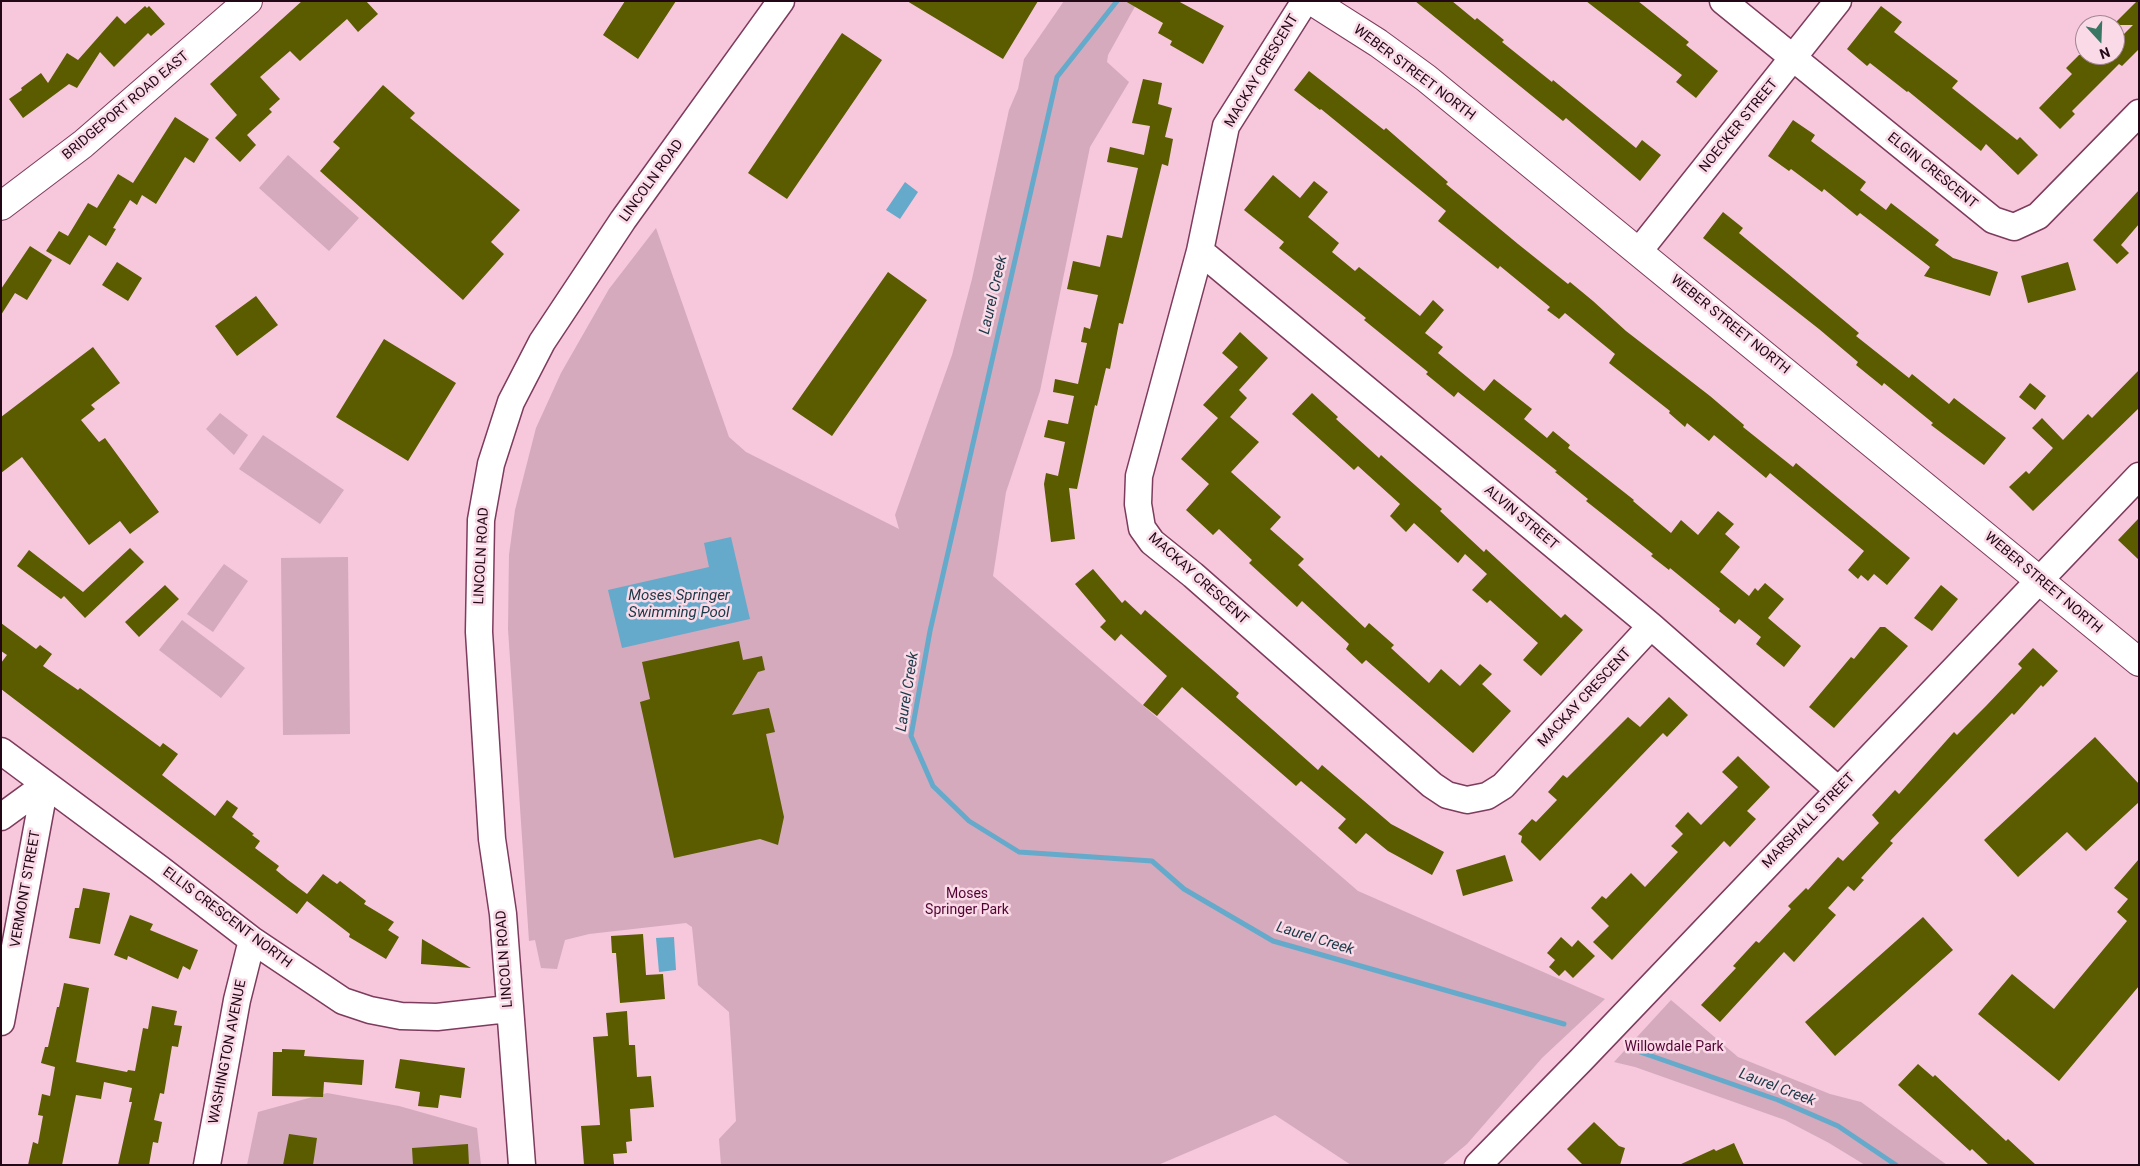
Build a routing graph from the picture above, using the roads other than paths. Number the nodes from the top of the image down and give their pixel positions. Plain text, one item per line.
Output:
1 (248, 1) edge
2 (781, 1) edge
3 (1305, 1) edge
4 (1312, 1) edge
5 (1723, 1) edge
6 (1838, 1) edge
7 (1794, 59) junction
8 (2139, 113) edge
9 (1, 206) edge
10 (1200, 250) junction
11 (1639, 250) junction
12 (2139, 476) edge
13 (2039, 579) junction
14 (1651, 626) junction
15 (2139, 662) edge
16 (1, 751) edge
17 (45, 785) junction
18 (1838, 790) junction
19 (1, 817) edge
20 (252, 940) junction
21 (508, 1009) junction
22 (1, 1022) edge
23 (207, 1165) edge
24 (522, 1165) edge
25 (1478, 1165) edge

1 - 9 main road, BRIDGEPORT ROAD EAST
2 - 21 street, LINCOLN ROAD
3 - 10 street, MACKAY CRESCENT
4 - 11 main road, WEBER STREET NORTH
5 - 7 street, ELGIN CRESCENT
6 - 7 street, NOECKER STREET
7 - 8 street, ELGIN CRESCENT
7 - 11 street, NOECKER STREET
10 - 14 street, ALVIN STREET
10 - 14 street, MACKAY CRESCENT
11 - 13 main road, WEBER STREET NORTH
12 - 13 street, MARSHALL STREET
13 - 15 main road, WEBER STREET NORTH
13 - 18 street, MARSHALL STREET
14 - 18 street, ALVIN STREET
16 - 17 street, ELLIS CRESCENT NORTH
17 - 19 street
17 - 20 street, ELLIS CRESCENT NORTH
17 - 22 street, VERMONT STREET
18 - 25 street, MARSHALL STREET
20 - 21 street, ELLIS CRESCENT NORTH
20 - 23 street, WASHINGTON AVENUE
21 - 24 street, LINCOLN ROAD

